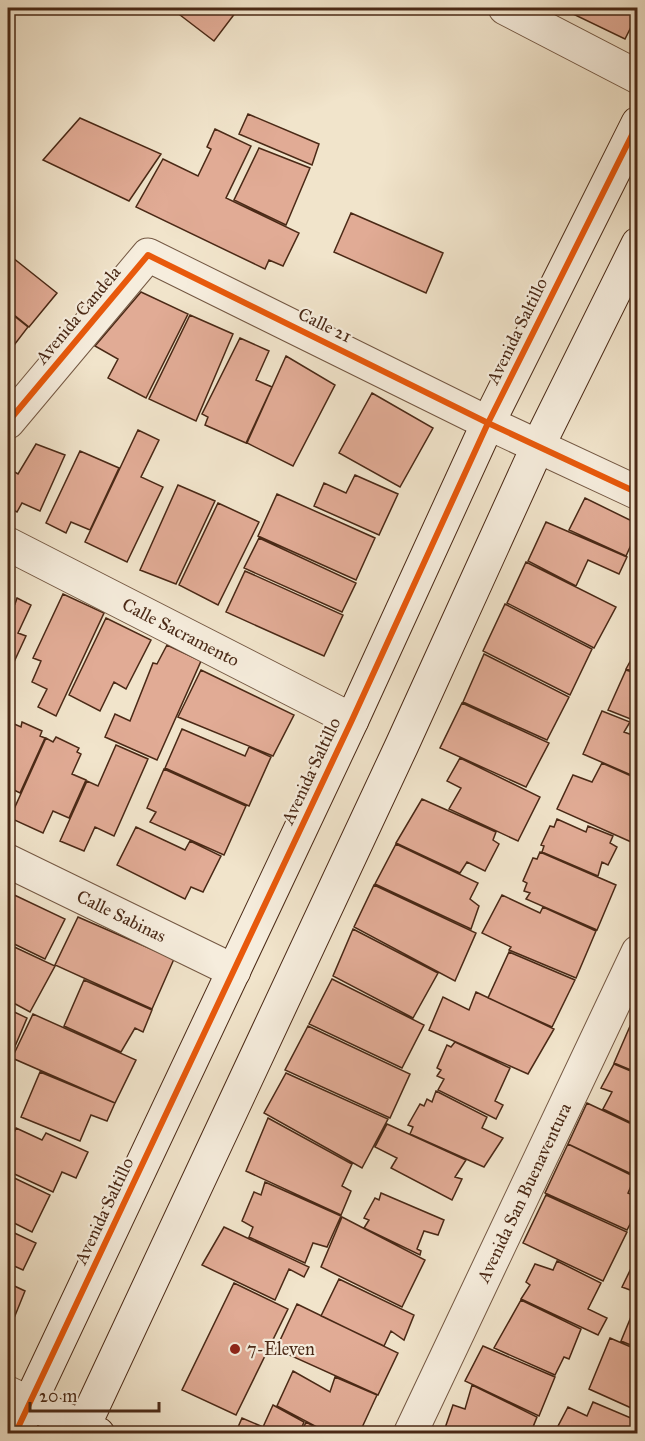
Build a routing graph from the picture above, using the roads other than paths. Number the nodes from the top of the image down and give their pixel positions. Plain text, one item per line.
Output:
1 (505, 8) edge
2 (638, 77) edge
3 (638, 123) edge
4 (638, 244) edge
5 (148, 255) joint
6 (8, 422) edge
7 (488, 423) junction
8 (538, 446) junction
9 (638, 493) edge
10 (8, 544) edge
11 (352, 720) junction
12 (8, 861) edge
13 (638, 952) edge
14 (234, 971) junction
15 (18, 1398) edge
16 (87, 1431) edge
17 (15, 1434) edge
18 (410, 1434) edge

1 - 2 street
3 - 7 street, Avenida Saltillo
4 - 8 street
5 - 6 street, Avenida Candela
5 - 7 street, Calle 21
7 - 8 street, Calle 21
7 - 11 street, Avenida Saltillo
8 - 9 street, Calle 21
8 - 16 street
10 - 11 street, Calle Sacramento
11 - 14 street, Avenida Saltillo
12 - 14 street, Calle Sabinas
13 - 18 street, Avenida San Buenaventura
14 - 15 street, Avenida Saltillo
15 - 16 street
15 - 17 street, Avenida Saltillo

